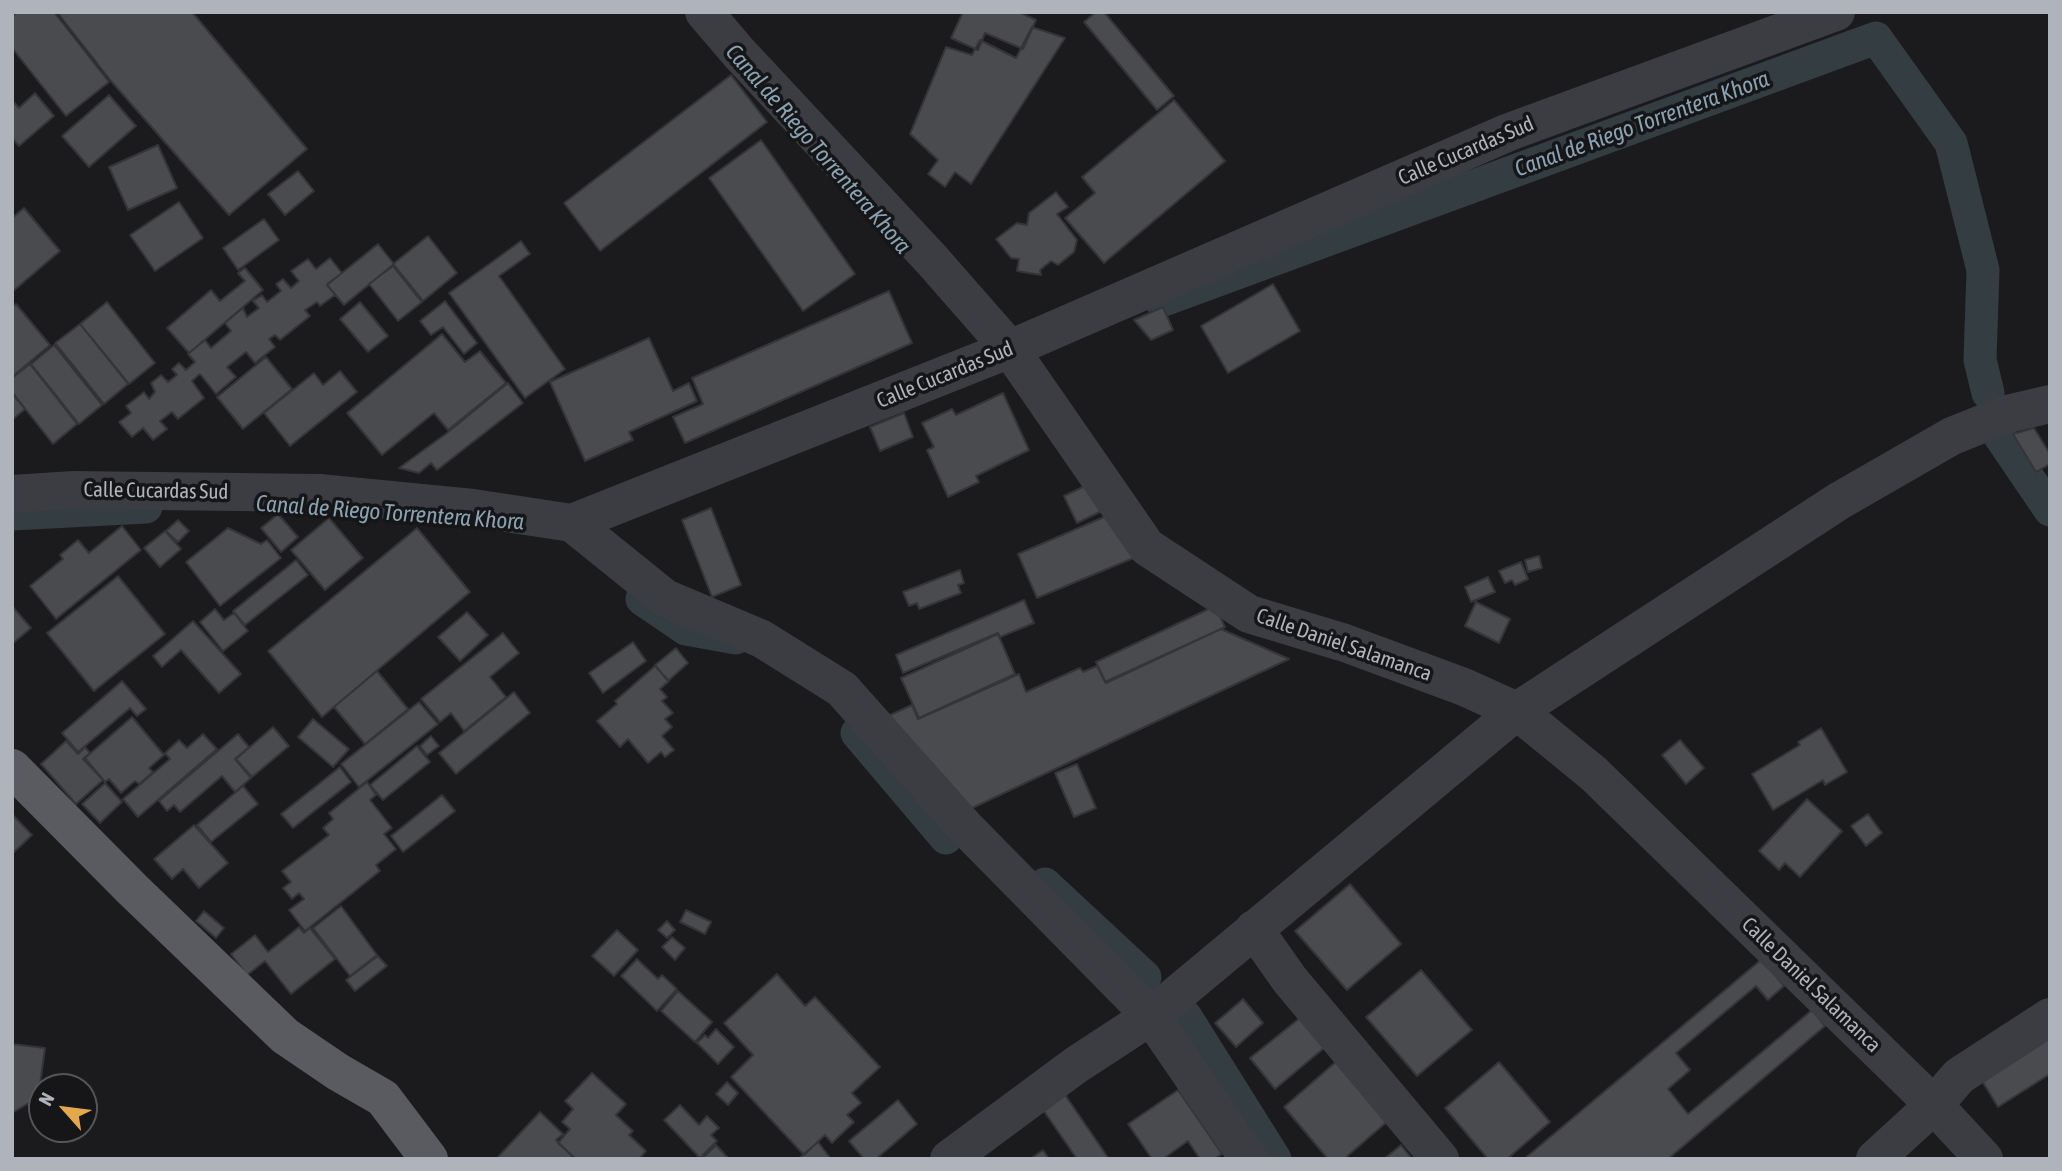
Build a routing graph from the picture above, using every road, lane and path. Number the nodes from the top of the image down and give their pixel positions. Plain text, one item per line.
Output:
1 (704, 12) edge
2 (1836, 12) edge
3 (1010, 349) junction
4 (2050, 404) edge
5 (12, 494) edge
6 (572, 523) junction
7 (1517, 711) junction
8 (12, 768) edge
9 (1254, 929) junction
10 (1151, 1016) junction
11 (2050, 1017) edge
12 (1934, 1105) junction
13 (429, 1159) edge
14 (949, 1159) edge
15 (1249, 1159) edge
16 (1440, 1159) edge
17 (1875, 1159) edge
18 (1984, 1159) edge

1 - 3 street, Calle Daniel Salamanca
2 - 3 street, Calle Cucardas Sud
3 - 6 street, Calle Cucardas Sud
3 - 7 street, Calle Daniel Salamanca
4 - 7 street
5 - 6 street, Calle Cucardas Sud
6 - 10 street
7 - 9 street
7 - 12 street, Calle Daniel Salamanca
8 - 13 main road
9 - 10 street
9 - 16 street
10 - 14 street
10 - 15 street
11 - 12 street
12 - 17 street
12 - 18 street, Calle Daniel Salamanca

